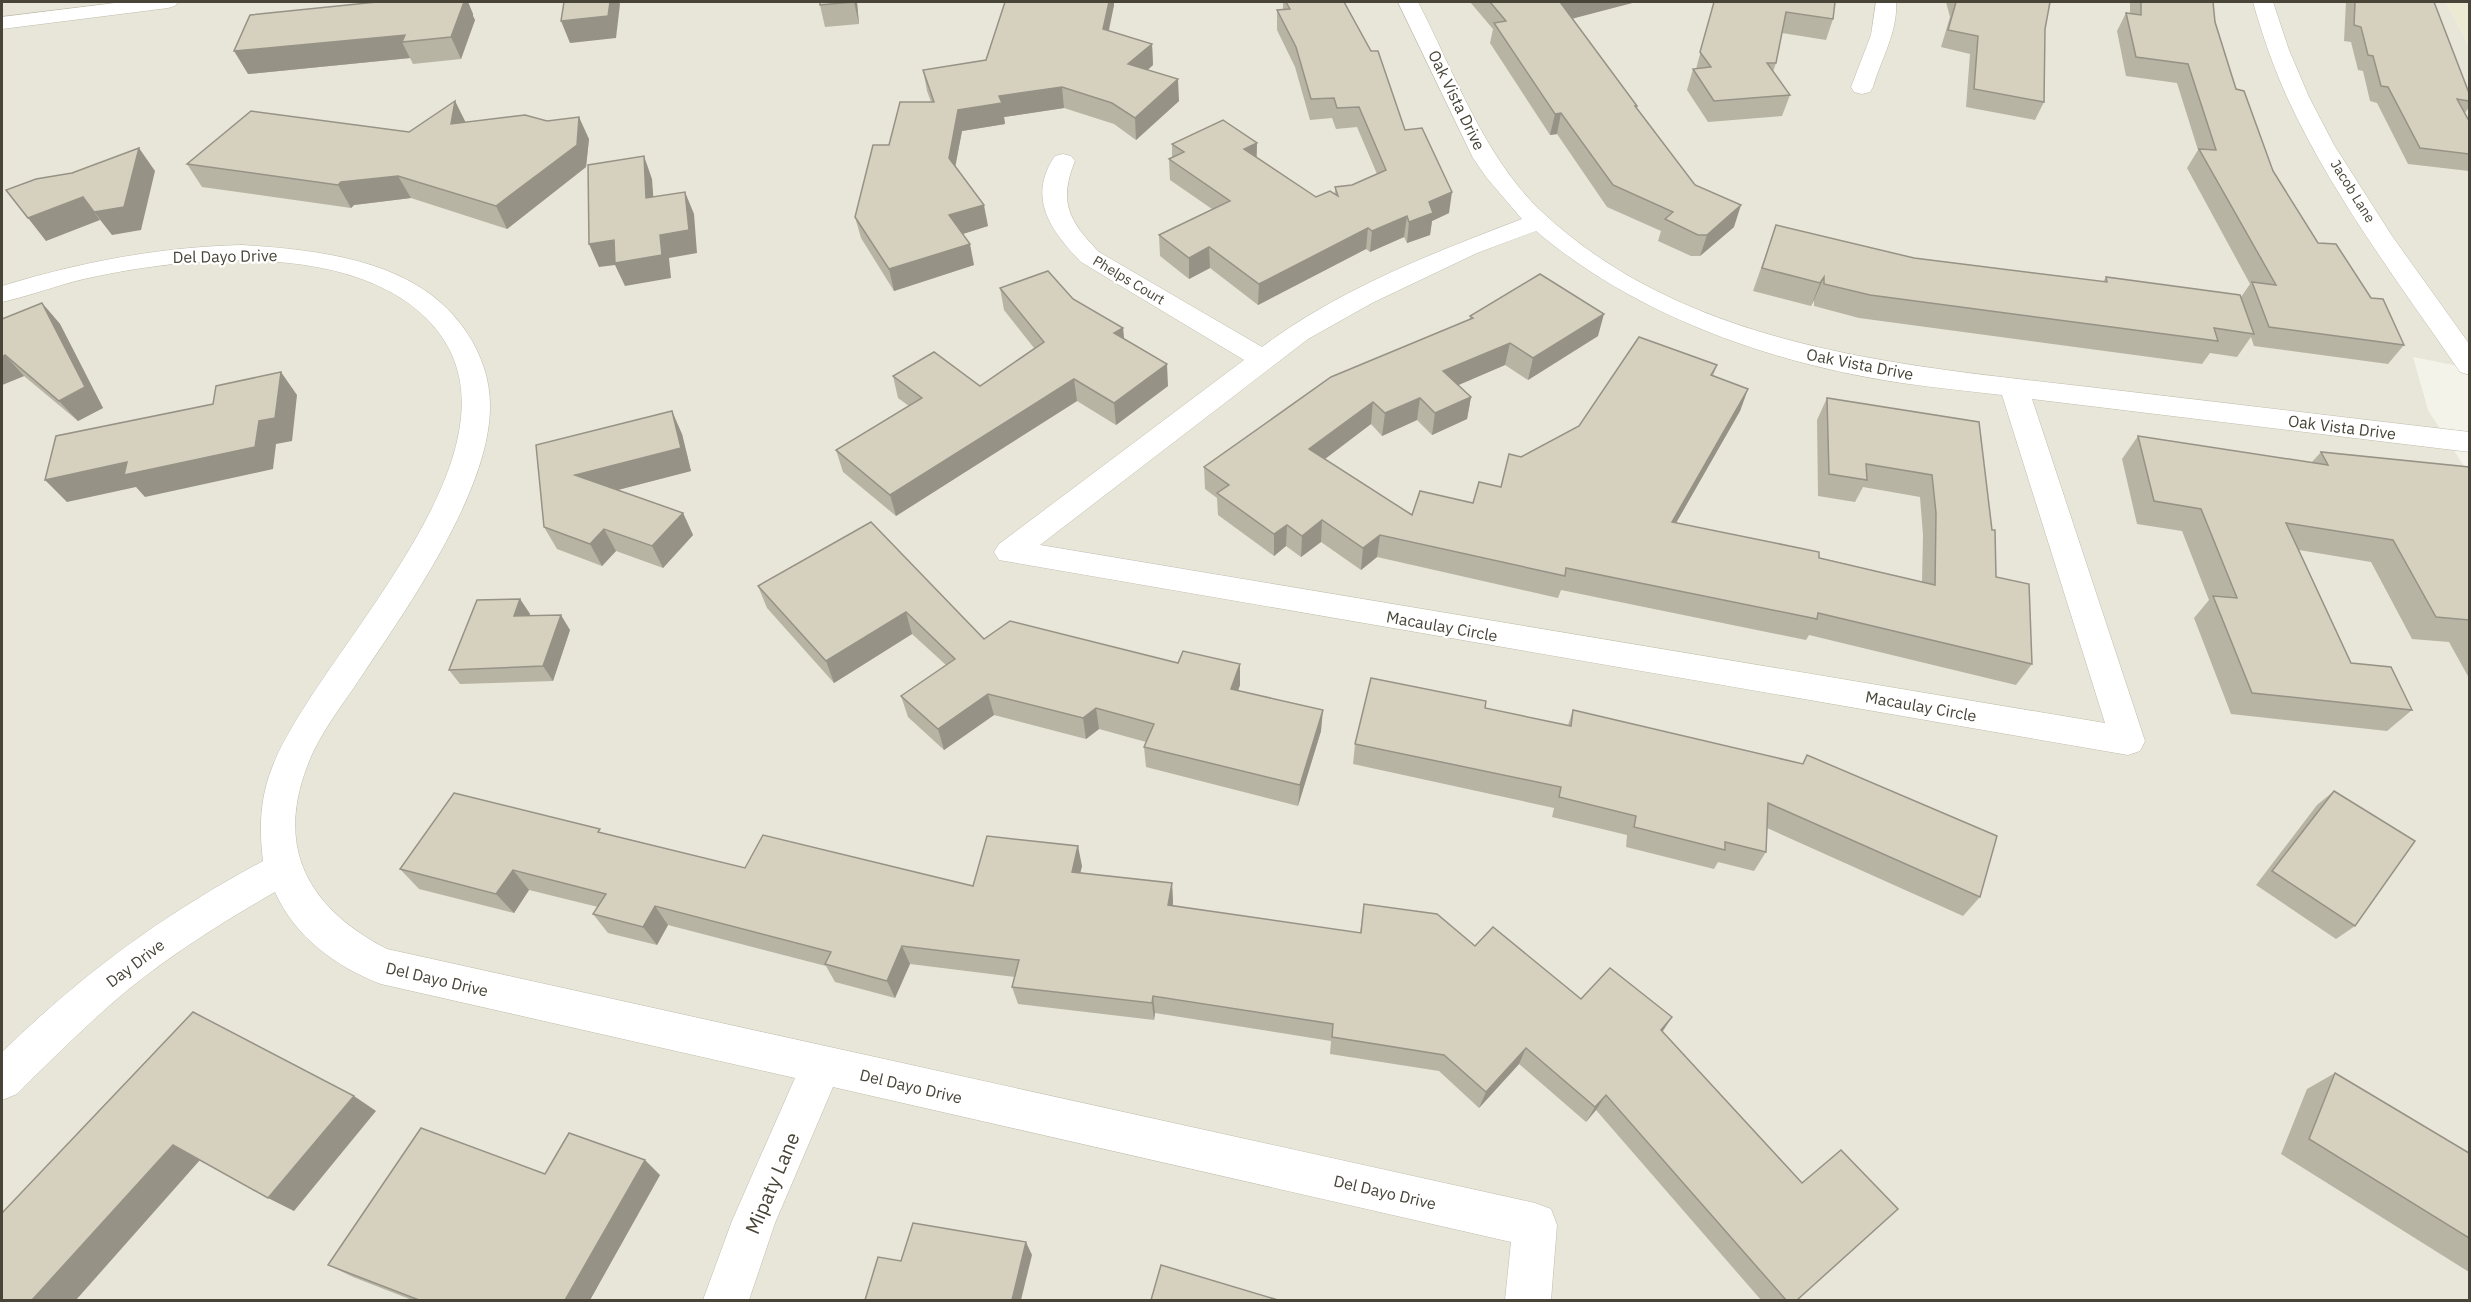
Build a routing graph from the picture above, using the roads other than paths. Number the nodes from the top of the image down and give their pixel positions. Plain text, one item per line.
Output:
1 (168, 2) edge
2 (1408, 2) edge
3 (1886, 2) edge
4 (2263, 2) edge
5 (2, 23) edge
6 (1862, 87) dead end
7 (1063, 161) dead end
8 (1539, 221) junction
9 (2, 294) edge
10 (1262, 359) junction
11 (2469, 366) edge
12 (2014, 388) junction
13 (2469, 442) edge
14 (284, 868) junction
15 (821, 1066) junction
16 (2, 1080) edge
17 (726, 1300) edge
18 (1528, 1300) edge

1 - 5 street
2 - 8 street, Oak Vista Drive
3 - 6 street
4 - 11 street, Jacob Lane
7 - 10 street, Phelps Court
8 - 10 street, Macaulay Circle
8 - 12 street, Oak Vista Drive
9 - 14 street, Del Dayo Drive
10 - 12 street, Macaulay Circle
12 - 13 street, Oak Vista Drive
14 - 15 street, Del Dayo Drive
14 - 16 street, Day Drive
15 - 17 street, Mipaty Lane
15 - 18 street, Del Dayo Drive

